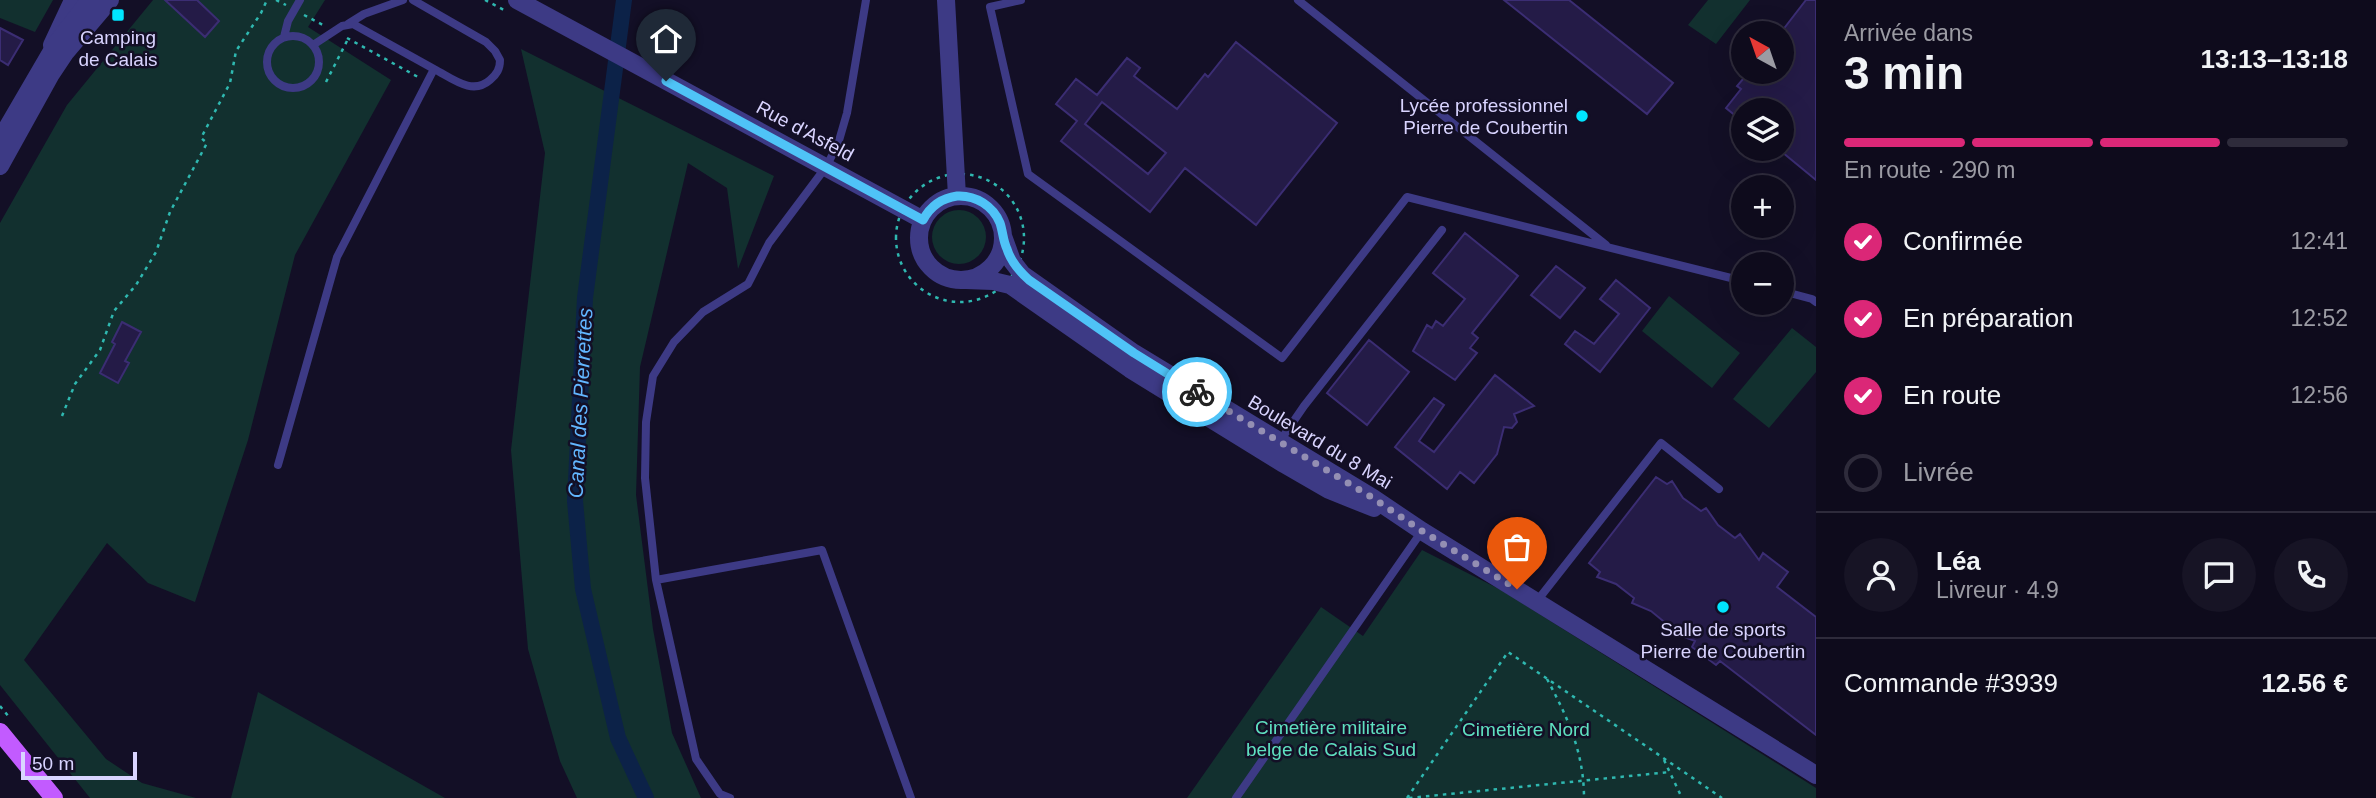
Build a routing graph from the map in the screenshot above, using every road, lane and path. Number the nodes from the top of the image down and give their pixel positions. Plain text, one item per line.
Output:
1 (72, 0) edge
2 (90, 0) edge
3 (110, 0) edge
4 (267, 0) edge
5 (276, 0) edge
6 (300, 0) edge
7 (403, 0) edge
8 (413, 0) edge
9 (517, 0) edge
10 (866, 0) edge
11 (946, 0) edge
12 (1021, 0) edge
13 (1298, 0) edge
14 (294, 10) junction
15 (348, 24) junction
16 (333, 31) junction
17 (284, 37) junction
18 (348, 39) junction
19 (313, 46) junction
20 (46, 60) junction
21 (434, 69) junction
22 (326, 82) dead end
23 (427, 82) junction
24 (6, 130) edge
25 (0, 166) edge
26 (826, 167) junction
27 (956, 174) junction
28 (957, 196) junction
29 (903, 209) junction
30 (923, 220) junction
31 (1442, 230) dead end
32 (1003, 236) junction
33 (1608, 247) junction
34 (1017, 268) junction
35 (1731, 278) edge
36 (966, 280) junction
37 (1005, 284) junction
38 (1794, 294) edge
39 (1816, 302) edge
40 (62, 416) dead end
41 (1275, 449) junction
42 (278, 464) dead end
43 (1719, 489) dead end
44 (1422, 531) junction
45 (656, 580) junction
46 (1537, 601) junction
47 (1637, 662) junction
48 (1546, 678) junction
49 (0, 732) edge
50 (1662, 757) junction
51 (1816, 763) edge
52 (1670, 772) junction
53 (1816, 775) edge
54 (1584, 782) junction
55 (54, 798) edge
56 (730, 798) edge
57 (911, 798) edge
58 (1236, 798) edge
59 (1408, 798) edge
60 (1584, 798) edge
61 (1682, 798) edge
62 (1722, 798) edge

1 - 20 street
2 - 20 street
3 - 24 street
4 - 40 path
5 - 14 path
6 - 14 lane
7 - 15 lane
8 - 21 lane
9 - 26 street, Rue d'Asfeld
10 - 26 lane
11 - 27 street
12 - 33 lane
13 - 33 lane
14 - 16 path
14 - 17 lane
15 - 16 lane
15 - 21 lane
16 - 18 path
16 - 19 lane
17 - 19 lane
17 - 19 lane
18 - 22 path
18 - 23 path
20 - 24 street
21 - 23 lane
23 - 42 lane
24 - 25 street
26 - 29 street, Rue d'Asfeld
26 - 45 lane
27 - 28 street
27 - 29 path
27 - 34 path
28 - 30 street
28 - 32 street
29 - 30 street, Rue d'Asfeld
29 - 37 path
30 - 36 street
31 - 41 lane
32 - 34 street, Boulevard du 8 Mai
32 - 36 street
33 - 35 lane
34 - 37 path
34 - 41 street, Boulevard du 8 Mai
36 - 37 street, Boulevard du 8 Mai
37 - 41 street, Boulevard du 8 Mai
38 - 39 lane
41 - 44 street, Boulevard du 8 Mai
43 - 46 lane
44 - 46 street, Boulevard du 8 Mai
44 - 58 lane
45 - 56 lane
45 - 57 lane
46 - 47 street, Boulevard du 8 Mai
47 - 51 street, Boulevard du 8 Mai
47 - 53 street, Boulevard du 8 Mai
48 - 50 path
48 - 54 path
48 - 59 path
49 - 55 main road
50 - 52 path
50 - 62 path
52 - 54 path
52 - 61 path
54 - 59 path
54 - 60 path

